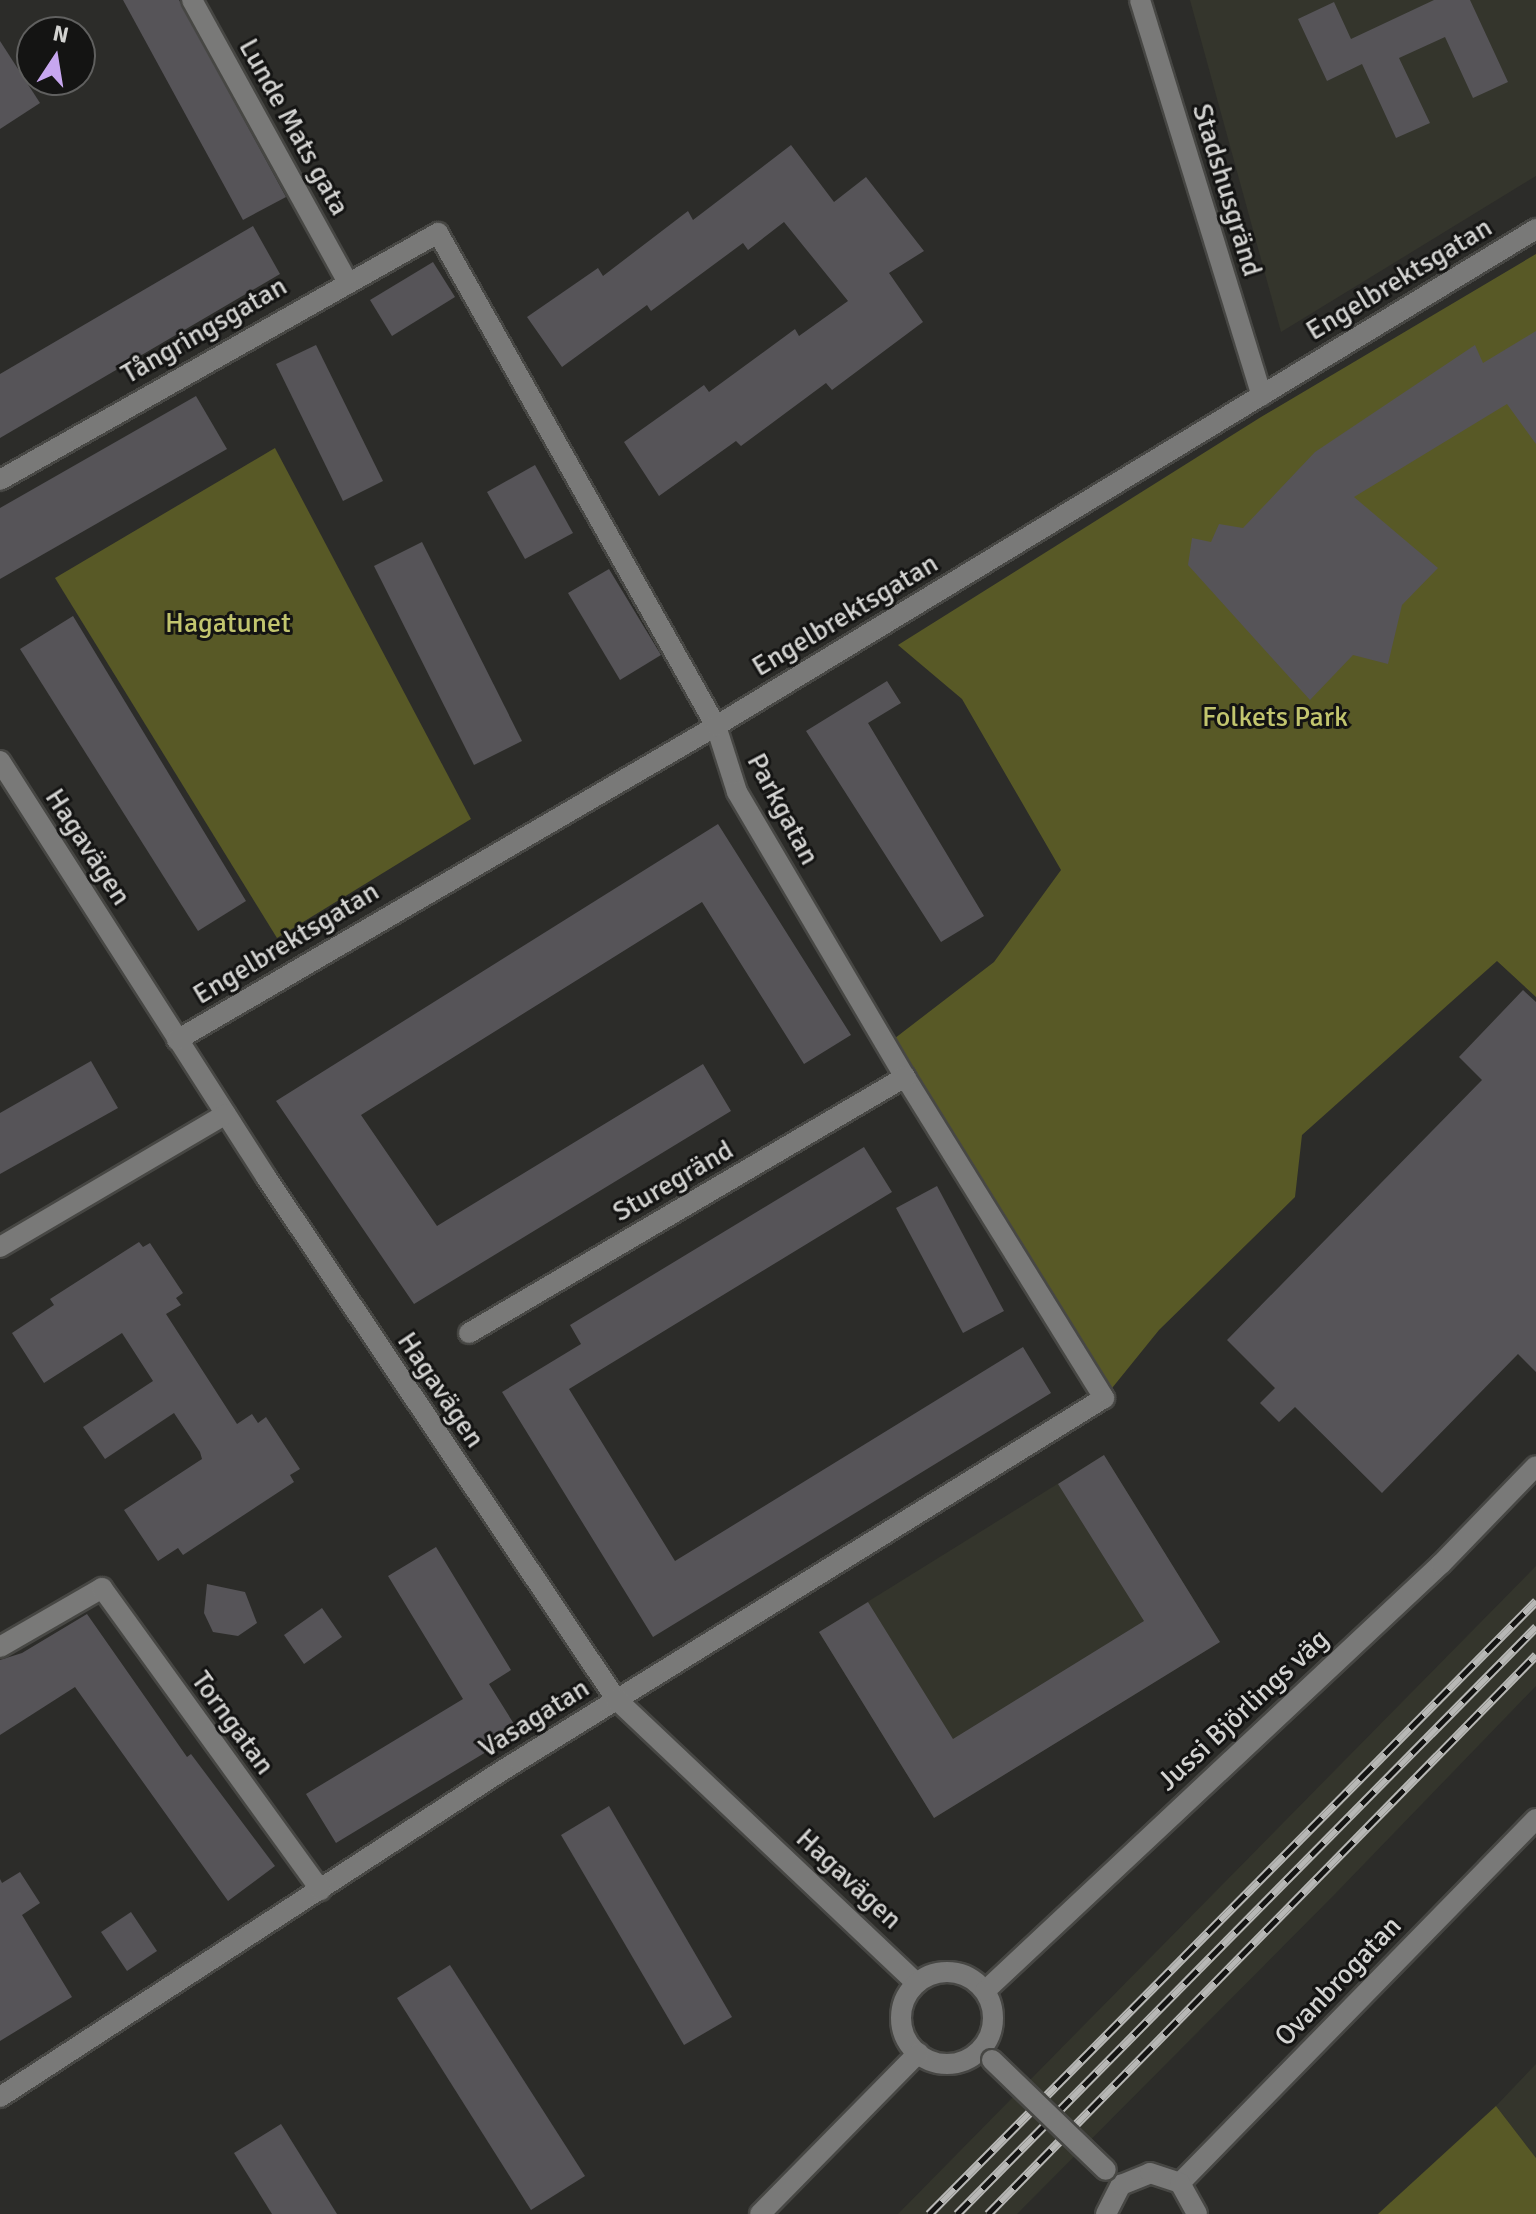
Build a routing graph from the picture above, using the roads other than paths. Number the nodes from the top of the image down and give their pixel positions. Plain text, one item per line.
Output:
1 (192, 0) edge
2 (1140, 0) edge
3 (1536, 229) edge
4 (438, 233) joint
5 (347, 281) junction
6 (1262, 396) junction
7 (0, 480) edge
8 (716, 726) junction
9 (0, 761) edge
10 (177, 1040) junction
11 (905, 1077) junction
12 (226, 1114) junction
13 (0, 1247) edge
14 (469, 1333) dead end
15 (1104, 1398) joint
16 (1536, 1466) edge
17 (0, 1647) edge
18 (616, 1699) junction
19 (1536, 1819) edge
20 (321, 1890) junction
21 (916, 1983) junction
22 (985, 1991) junction
23 (918, 2053) junction
24 (987, 2055) junction
25 (0, 2097) edge
26 (1113, 2178) junction
27 (1180, 2183) junction
28 (760, 2214) edge
29 (1106, 2214) edge
30 (1197, 2214) edge

1 - 5 street, Lunde Mats gata
2 - 6 street, Stadshusgränd
3 - 6 street, Engelbrektsgatan
4 - 5 street, Tångringsgatan
4 - 8 street, Parkgatan
5 - 7 street, Tångringsgatan
6 - 8 street, Engelbrektsgatan
8 - 10 street, Engelbrektsgatan
8 - 11 street, Parkgatan
9 - 10 street, Hagavägen
10 - 12 street, Hagavägen
11 - 14 street, Sturegränd
11 - 15 street, Parkgatan
12 - 13 street
12 - 18 street, Hagavägen
15 - 18 street, Vasagatan
16 - 22 street, Jussi Björlings väg
17 - 20 street, Torngatan
18 - 20 street, Vasagatan
18 - 21 street, Hagavägen
19 - 27 street, Ovanbrogatan
20 - 25 street, Vasagatan
21 - 22 street
21 - 23 street
22 - 24 street
23 - 24 street
23 - 28 street
24 - 26 street, bridge
26 - 27 street
26 - 29 street
27 - 30 street

